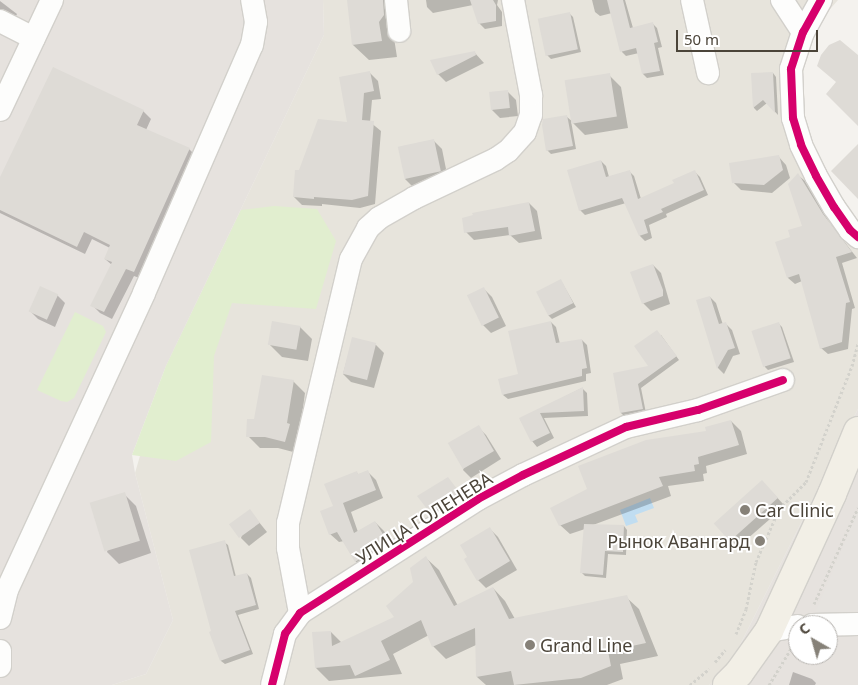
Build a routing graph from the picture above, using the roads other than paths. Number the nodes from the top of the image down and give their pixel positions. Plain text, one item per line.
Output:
1 (52, 0) edge
2 (252, 0) edge
3 (396, 0) edge
4 (513, 0) edge
5 (692, 0) edge
6 (782, 0) edge
7 (821, 0) edge
8 (0, 22) edge
9 (399, 31) dead end
10 (803, 32) junction
11 (34, 38) junction
12 (708, 73) dead end
13 (0, 110) edge
14 (858, 237) edge
15 (783, 380) dead end
16 (858, 431) edge
17 (300, 613) junction
18 (0, 618) edge
19 (838, 621) edge
20 (858, 624) edge
21 (769, 631) junction
22 (788, 633) edge
23 (0, 651) edge
24 (0, 666) edge
25 (272, 685) edge
26 (727, 685) edge

1 - 11 street
2 - 18 street
3 - 9 street
4 - 17 street
5 - 12 street
6 - 10 street
7 - 10 street
8 - 11 street
10 - 14 street
11 - 13 street
15 - 17 street, УЛИЦА ГОЛЕНЕВА
16 - 21 main road
17 - 25 street, УЛИЦА ГОЛЕНЕВА
19 - 20 street
21 - 22 street
21 - 26 main road
23 - 24 street

